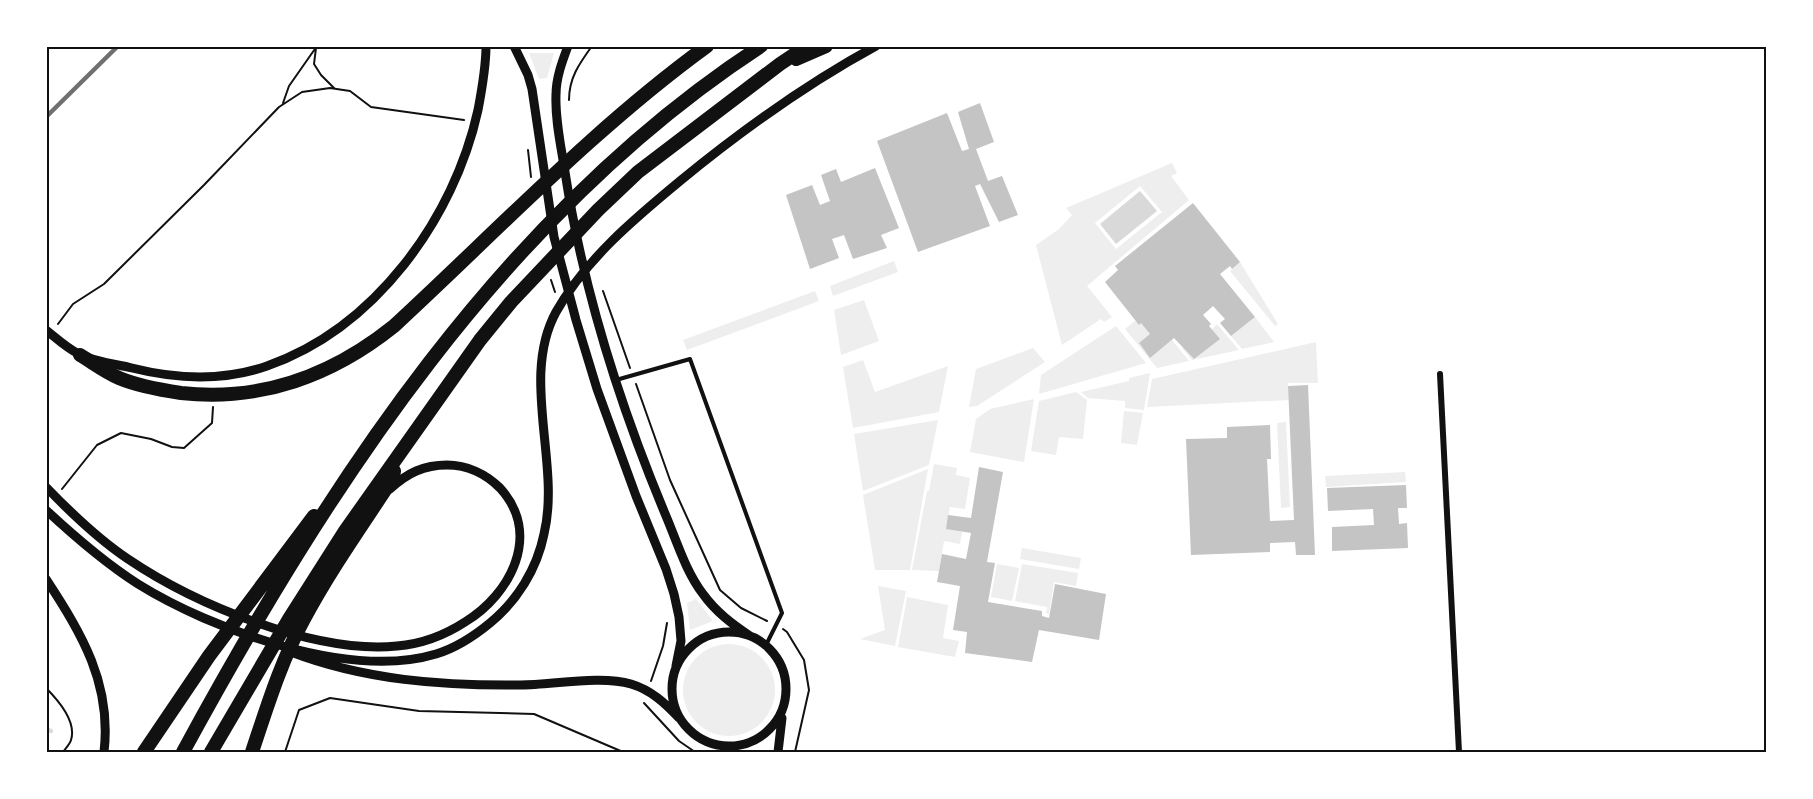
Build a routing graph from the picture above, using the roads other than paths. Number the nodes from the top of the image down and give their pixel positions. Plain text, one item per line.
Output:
1 (486, 46) edge
2 (514, 46) edge
3 (568, 46) edge
4 (707, 46) edge
5 (761, 46) edge
6 (807, 46) edge
7 (826, 46) edge
8 (876, 46) edge
9 (780, 64) junction
10 (49, 332) edge
11 (80, 355) junction
12 (1440, 374) dead end
13 (615, 381) junction
14 (395, 460) junction
15 (46, 487) edge
16 (336, 493) junction
17 (46, 510) edge
18 (371, 512) junction
19 (46, 579) edge
20 (750, 636) junction
21 (766, 645) junction
22 (319, 658) junction
23 (676, 666) junction
24 (783, 710) junction
25 (679, 718) junction
26 (706, 742) junction
27 (104, 753) edge
28 (144, 753) edge
29 (183, 753) edge
30 (211, 753) edge
31 (252, 753) edge
32 (722, 753) edge
33 (778, 753) edge
34 (1459, 753) edge

1 - 11 street
2 - 23 street
3 - 13 street
4 - 11 highway
5 - 16 highway
6 - 9 highway
7 - 9 highway
8 - 22 street
9 - 14 highway
10 - 11 street
12 - 34 street
13 - 20 street
13 - 21 lane
14 - 18 highway
14 - 30 highway
15 - 18 street
16 - 28 highway
16 - 29 highway
17 - 22 street
18 - 31 highway
19 - 27 street
20 - 21 street
20 - 23 street
21 - 24 street
22 - 25 street
23 - 25 street
24 - 26 street
24 - 33 street
25 - 26 street
26 - 32 street

